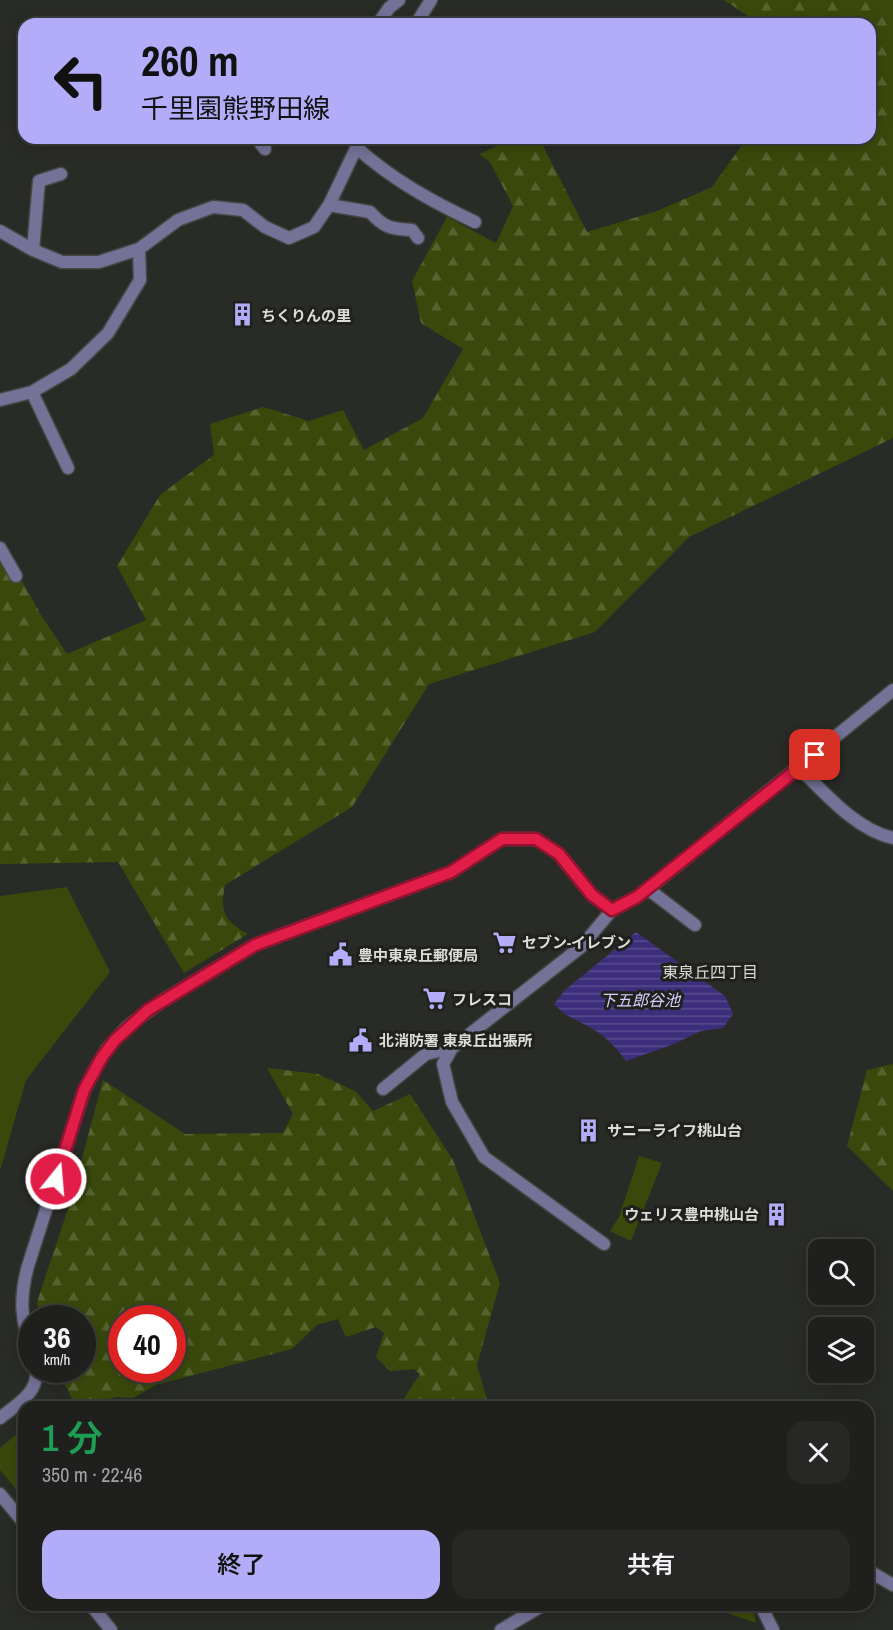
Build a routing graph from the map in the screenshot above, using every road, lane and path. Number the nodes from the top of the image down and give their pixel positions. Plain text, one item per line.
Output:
1 (399, 0) edge
2 (431, 0) edge
3 (382, 18) edge
4 (420, 18) edge
5 (261, 144) edge
6 (359, 144) edge
7 (360, 144) edge
8 (265, 149) dead end
9 (61, 174) dead end
10 (329, 205) junction
11 (475, 222) dead end
12 (0, 231) edge
13 (418, 238) dead end
14 (139, 249) junction
15 (33, 250) junction
16 (32, 392) junction
17 (0, 400) edge
18 (68, 468) dead end
19 (0, 549) edge
20 (16, 576) dead end
21 (893, 690) edge
22 (799, 768) junction
23 (893, 838) edge
24 (648, 889) junction
25 (612, 910) junction
26 (695, 925) dead end
27 (452, 1048) junction
28 (383, 1089) dead end
29 (604, 1244) dead end
30 (21, 1305) edge
31 (35, 1383) edge
32 (21, 1401) edge
33 (18, 1403) edge
34 (0, 1419) edge
35 (0, 1494) edge
36 (18, 1516) edge
37 (874, 1574) edge
38 (893, 1585) edge
39 (96, 1611) edge
40 (533, 1611) edge
41 (764, 1612) dead end
42 (111, 1630) edge
43 (501, 1630) edge
44 (773, 1630) edge

1 - 3 street
2 - 4 street
5 - 8 street
6 - 10 street
7 - 11 street
9 - 15 street
10 - 13 street
10 - 14 street
12 - 15 street
14 - 15 street
14 - 16 street
16 - 17 street
16 - 18 street
19 - 20 street
21 - 22 street
22 - 23 street
22 - 24 street
24 - 25 street
24 - 26 street
25 - 27 street
25 - 30 street
27 - 28 street
27 - 29 street
31 - 32 street
33 - 34 street
35 - 36 street
37 - 38 street
39 - 42 street
40 - 43 street
41 - 44 street

